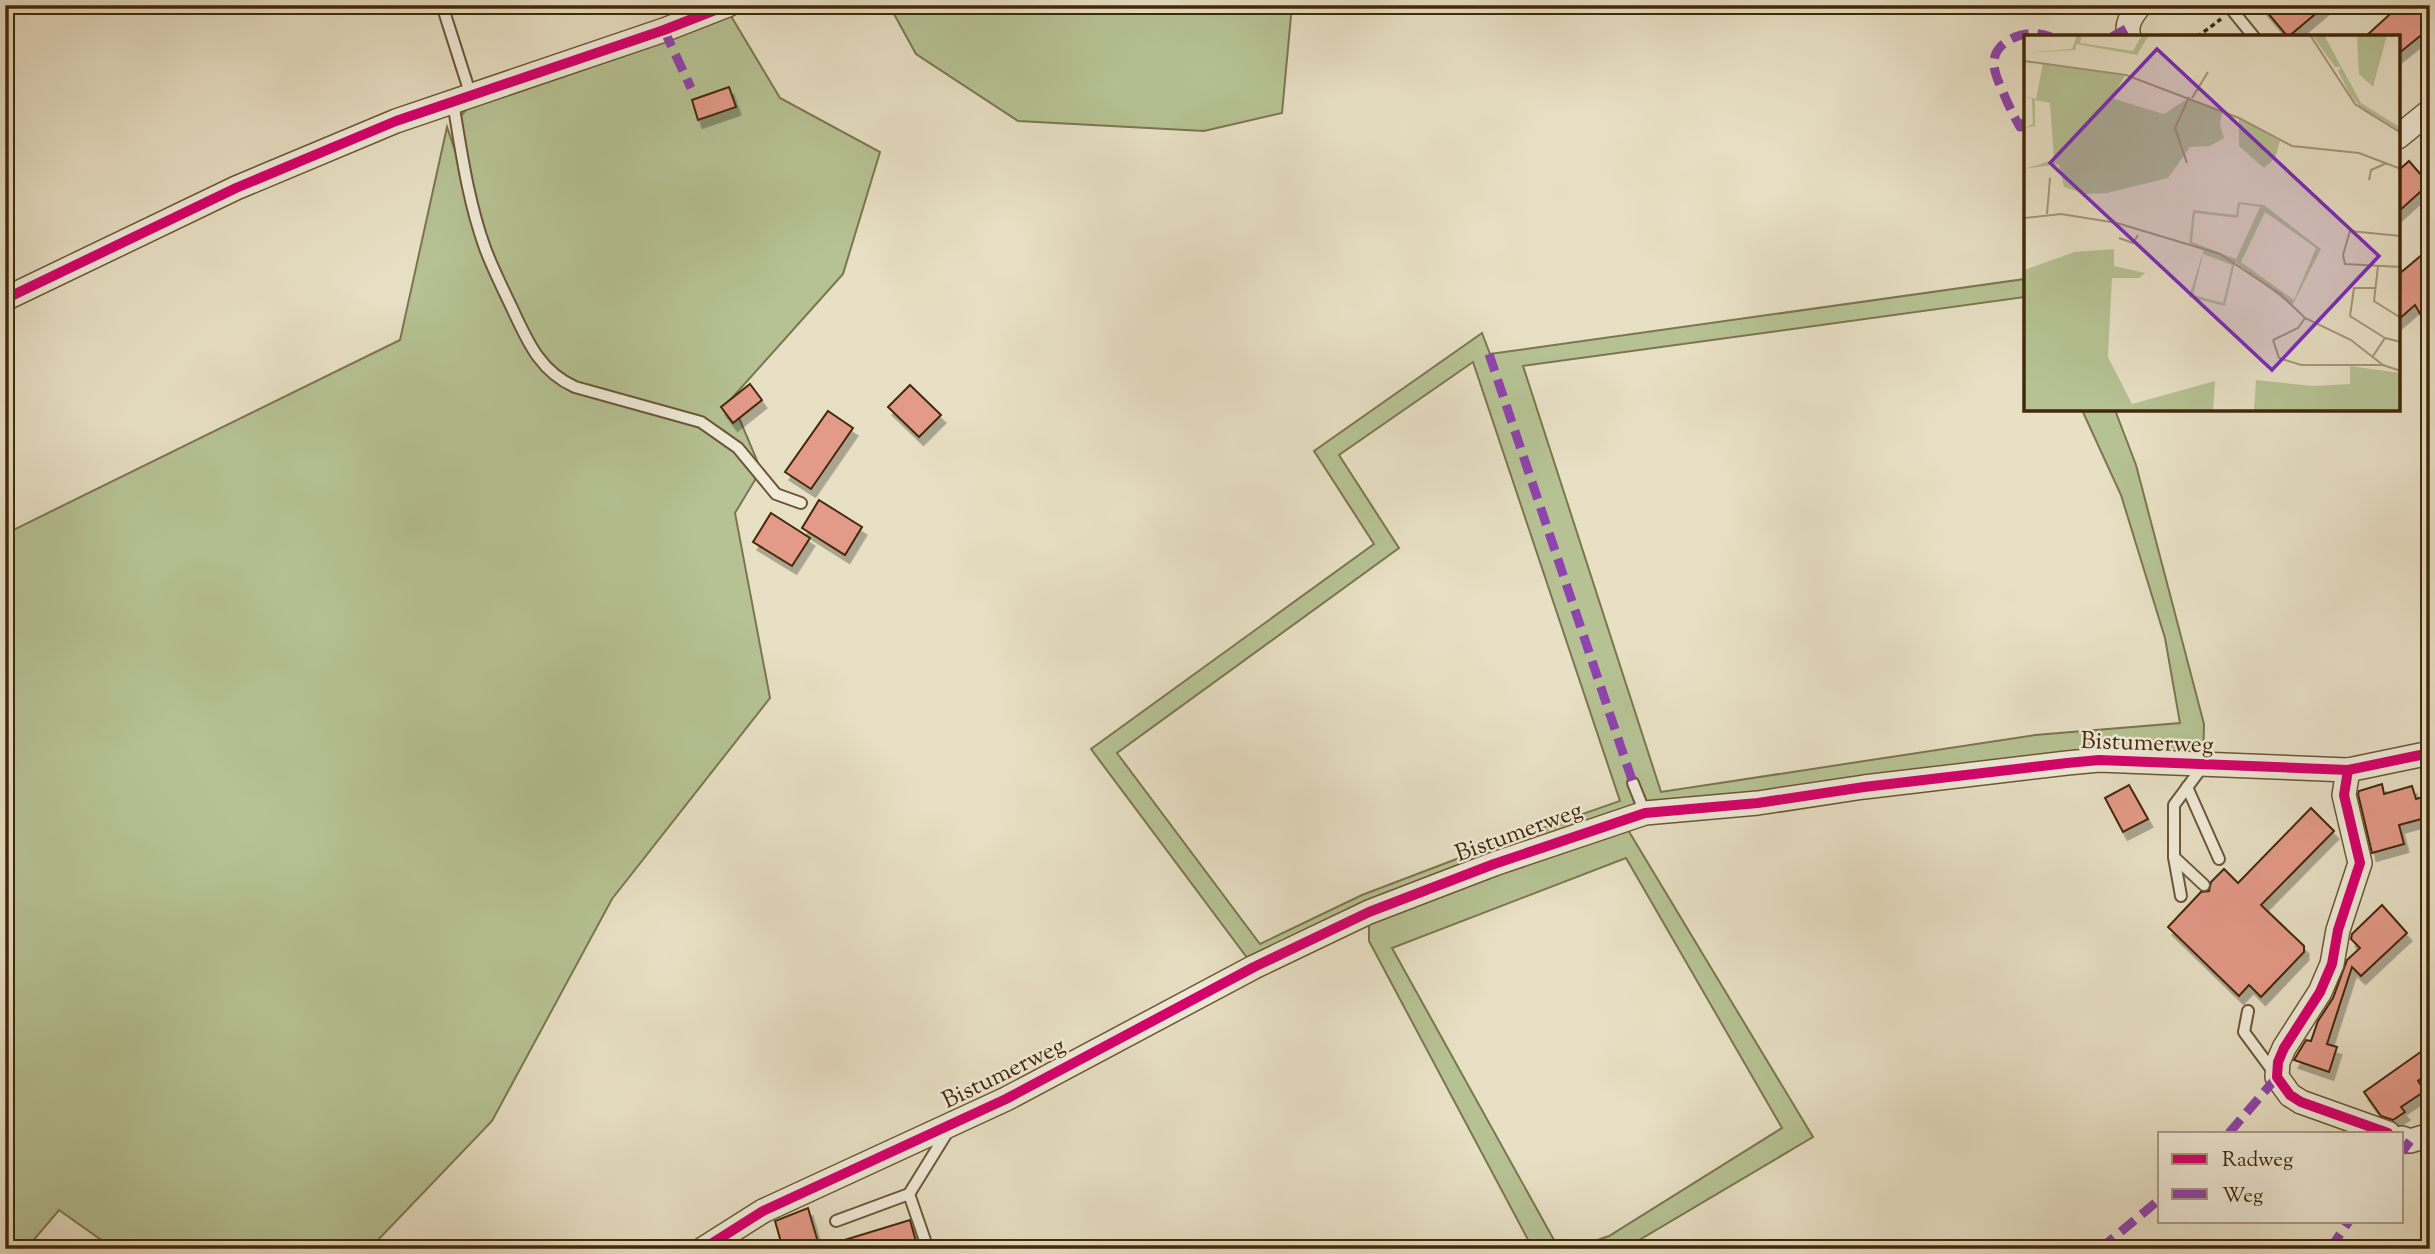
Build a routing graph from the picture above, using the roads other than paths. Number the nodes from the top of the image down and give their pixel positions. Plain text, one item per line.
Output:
1 (442, 5) edge
2 (728, 5) edge
3 (2140, 5) edge
4 (2230, 8) edge
5 (2128, 35) edge
6 (2252, 35) edge
7 (462, 99) junction
8 (2430, 111) edge
9 (2400, 135) edge
10 (5, 299) edge
11 (801, 503) dead end
12 (2430, 753) edge
13 (2203, 766) junction
14 (2348, 770) junction
15 (1633, 783) dead end
16 (2187, 787) junction
17 (1645, 813) junction
18 (2174, 857) junction
19 (2219, 859) dead end
20 (2204, 885) dead end
21 (2181, 896) dead end
22 (2248, 1011) dead end
23 (2277, 1077) junction
24 (953, 1123) junction
25 (2385, 1132) edge
26 (2430, 1135) edge
27 (2404, 1139) edge
28 (909, 1194) junction
29 (836, 1221) dead end
30 (703, 1249) edge
31 (928, 1249) edge

1 - 7 lane
2 - 7 street
3 - 5 street
4 - 6 lane
7 - 10 street
7 - 11 lane
8 - 9 street
12 - 14 street, Bistumerweg
13 - 14 street, Bistumerweg
13 - 16 lane
13 - 17 street, Bistumerweg
14 - 23 street
15 - 17 lane
16 - 18 lane
16 - 19 lane
17 - 24 street, Bistumerweg
18 - 20 lane
18 - 21 lane
22 - 23 lane
23 - 25 street
24 - 28 lane
24 - 30 street, Bistumerweg
26 - 27 street
28 - 29 lane
28 - 31 lane

